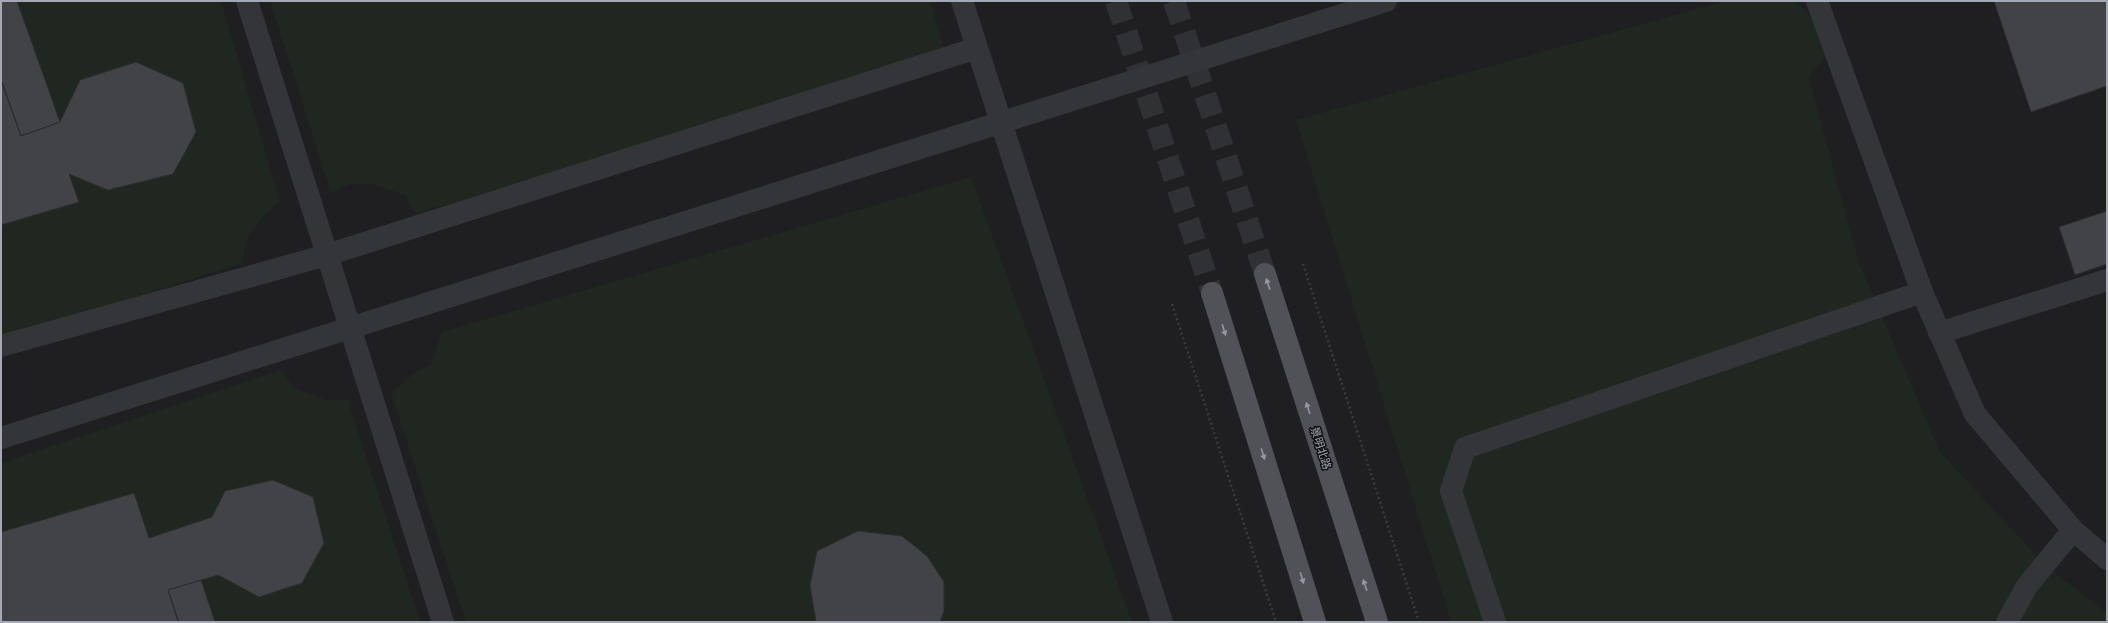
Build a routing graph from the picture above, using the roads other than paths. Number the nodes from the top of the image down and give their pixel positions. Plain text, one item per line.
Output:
1 (247, 1) edge
2 (962, 1) edge
3 (1386, 1) edge
4 (1817, 1) edge
5 (1328, 10) edge
6 (977, 48) junction
7 (1001, 123) junction
8 (328, 255) junction
9 (1265, 274) tunnel mouth
10 (2107, 280) edge
11 (1922, 292) junction
12 (1212, 293) tunnel mouth
13 (350, 328) junction
14 (1939, 333) junction
15 (1, 346) edge
16 (1, 438) edge
17 (2073, 530) junction
18 (2107, 559) edge
19 (443, 622) edge
20 (1162, 622) edge
21 (1316, 622) edge
22 (1377, 622) edge
23 (1495, 622) edge
24 (2006, 622) edge

1 - 8 street
2 - 6 street
3 - 5 street
4 - 11 street
5 - 7 street
6 - 7 street
6 - 8 street
7 - 13 street
7 - 20 street
8 - 13 street
8 - 15 street
22 -> 9 main road, 景明北路
10 - 14 street
11 - 14 street
11 - 23 street
12 -> 21 main road
13 - 16 street
13 - 19 street
14 - 17 street
17 - 18 street
17 - 24 street

